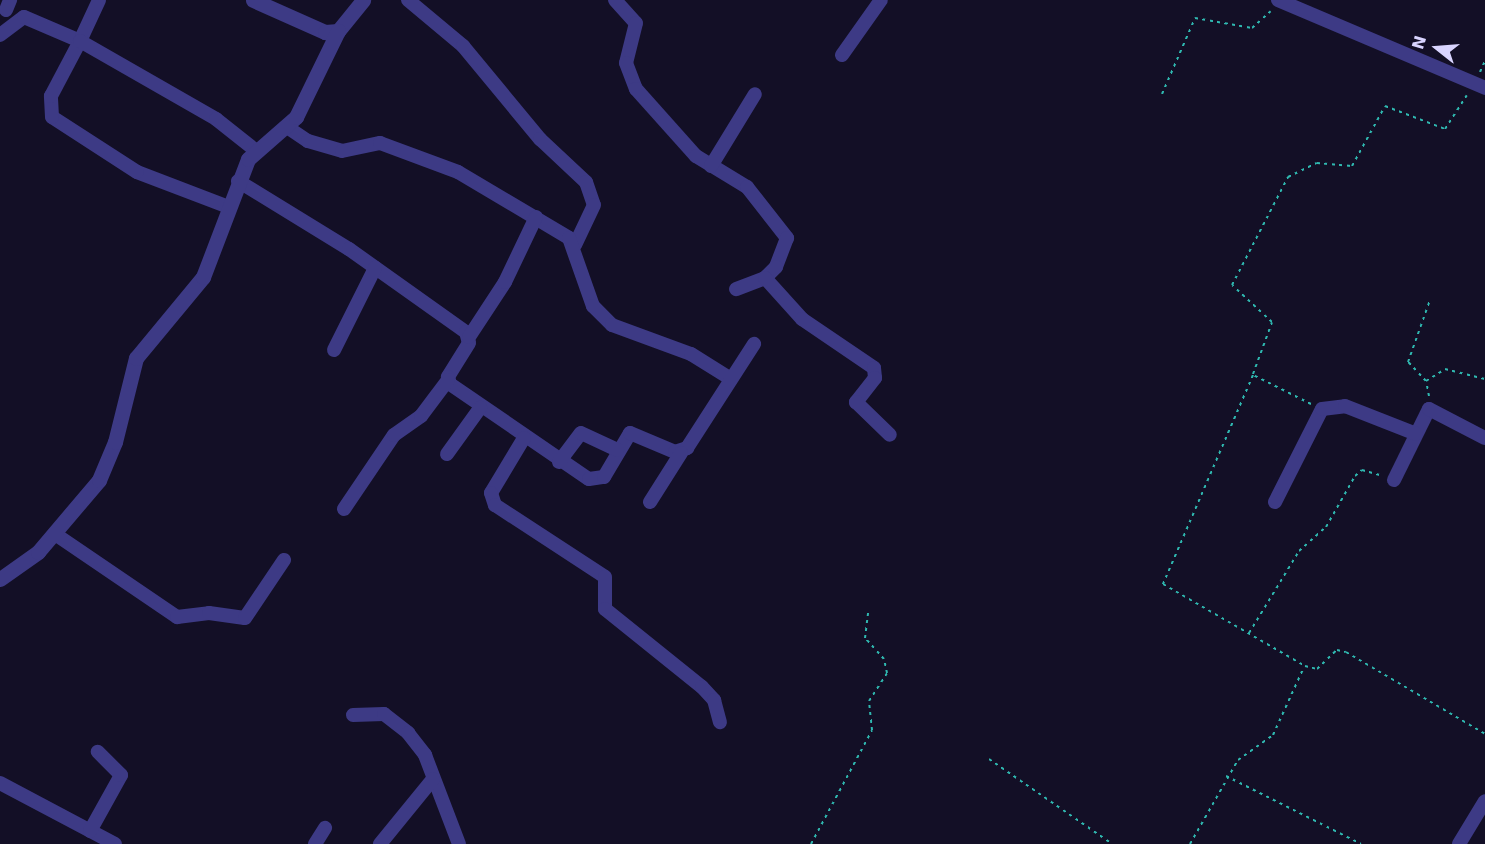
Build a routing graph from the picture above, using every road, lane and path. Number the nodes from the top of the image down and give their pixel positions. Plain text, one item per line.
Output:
1 (99, 0) edge
2 (253, 0) edge
3 (363, 0) edge
4 (408, 0) edge
5 (615, 0) edge
6 (881, 0) edge
7 (1278, 0) edge
8 (338, 31) junction
9 (0, 35) edge
10 (80, 41) junction
11 (842, 55) dead end
12 (1479, 86) edge
13 (755, 94) dead end
14 (1162, 94) dead end
15 (287, 127) junction
16 (255, 150) junction
17 (711, 166) junction
18 (238, 181) junction
19 (226, 206) junction
20 (536, 217) junction
21 (576, 245) junction
22 (375, 267) junction
23 (765, 279) junction
24 (736, 289) dead end
25 (1430, 300) dead end
26 (470, 337) junction
27 (754, 344) dead end
28 (334, 350) dead end
29 (1252, 375) junction
30 (731, 379) junction
31 (1485, 379) edge
32 (448, 380) junction
33 (1426, 381) junction
34 (480, 408) junction
35 (1322, 409) junction
36 (1430, 409) junction
37 (890, 435) dead end
38 (1416, 435) junction
39 (524, 438) junction
40 (1485, 438) edge
41 (616, 450) junction
42 (681, 453) junction
43 (447, 454) dead end
44 (559, 462) junction
45 (1394, 480) joint
46 (650, 502) dead end
47 (1275, 502) dead end
48 (344, 509) dead end
49 (55, 534) junction
50 (284, 560) dead end
51 (0, 579) edge
52 (868, 612) dead end
53 (1249, 633) junction
54 (1305, 666) junction
55 (353, 715) dead end
56 (720, 722) dead end
57 (1485, 734) edge
58 (98, 752) dead end
59 (989, 759) dead end
60 (1226, 776) junction
61 (433, 779) junction
62 (0, 783) edge
63 (1485, 801) edge
64 (325, 828) dead end
65 (90, 831) junction
66 (115, 844) edge
67 (315, 844) edge
68 (380, 844) edge
69 (459, 844) edge
70 (811, 844) edge
71 (1112, 844) edge
72 (1190, 844) edge
73 (1360, 844) edge
74 (1459, 844) edge

1 - 10 street
2 - 8 street
3 - 8 street
4 - 21 street
5 - 17 street
6 - 11 street
7 - 12 street
7 - 14 path
8 - 15 street
9 - 10 street
10 - 16 street
10 - 19 street
12 - 29 path
13 - 17 street
15 - 16 street
15 - 20 street
16 - 18 street
17 - 23 street
18 - 19 street
18 - 22 street
19 - 49 street
20 - 21 street
20 - 26 street
21 - 30 street
22 - 26 street
22 - 28 street
23 - 24 street
23 - 37 street
25 - 33 path
26 - 32 street
27 - 30 street
29 - 35 path
29 - 53 path
30 - 42 street
31 - 33 path
32 - 34 street
32 - 48 street
33 - 36 path
34 - 39 street
34 - 43 street
35 - 38 street
35 - 47 street
36 - 38 street
36 - 40 street
38 - 45 street
39 - 44 street
39 - 56 street
41 - 42 street
41 - 44 street
41 - 44 street
42 - 46 street
45 - 53 path
49 - 50 street
49 - 51 street
52 - 70 path
53 - 54 path
54 - 57 path
54 - 60 path
55 - 61 street
58 - 65 street
59 - 71 path
60 - 72 path
60 - 73 path
61 - 68 street
61 - 69 street
62 - 65 street
63 - 74 street
64 - 67 street
65 - 66 street

